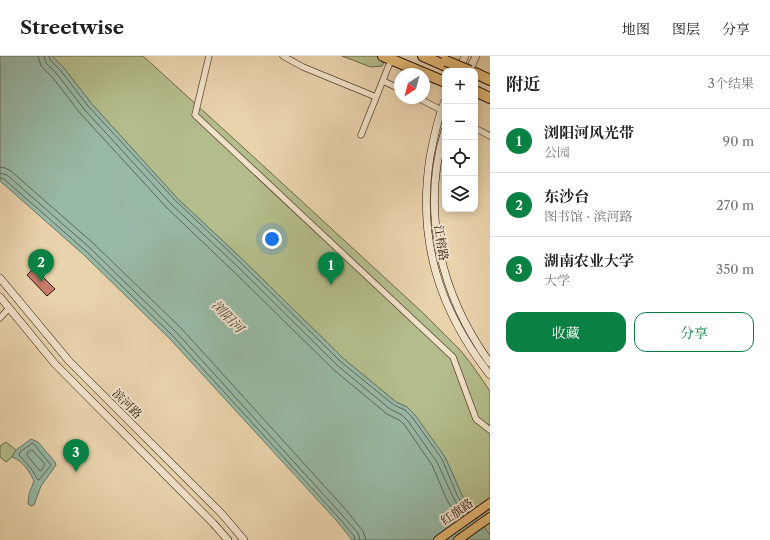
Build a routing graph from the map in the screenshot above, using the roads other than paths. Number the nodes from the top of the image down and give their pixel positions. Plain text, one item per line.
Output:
1 (209, 56) edge
2 (283, 56) edge
3 (383, 56) edge
4 (395, 56) edge
5 (423, 56) edge
6 (431, 56) edge
7 (465, 56) edge
8 (476, 56) edge
9 (446, 63) junction
10 (389, 65) dead end
11 (454, 68) edge
12 (456, 68) edge
13 (459, 68) edge
14 (475, 68) edge
15 (478, 78) edge
16 (442, 79) edge
17 (478, 79) edge
18 (490, 80) edge
19 (383, 81) junction
20 (478, 82) edge
21 (394, 86) edge
22 (490, 86) edge
23 (478, 96) edge
24 (376, 97) junction
25 (490, 98) edge
26 (490, 102) edge
27 (430, 104) edge
28 (442, 110) edge
29 (442, 114) edge
30 (478, 130) edge
31 (361, 135) dead end
32 (490, 136) edge
33 (442, 140) edge
34 (0, 278) edge
35 (0, 297) edge
36 (9, 308) junction
37 (0, 318) edge
38 (490, 363) edge
39 (490, 375) edge
40 (490, 430) edge
41 (490, 504) edge
42 (490, 517) edge
43 (228, 540) edge
44 (244, 540) edge
45 (438, 540) edge
46 (458, 540) edge

1 - 40 street
2 - 24 street
3 - 16 highway
4 - 16 highway
5 - 9 highway
6 - 9 highway
7 - 13 main road
8 - 14 main road
9 - 11 highway
9 - 12 highway, bridge
10 - 19 street
15 - 18 highway
17 - 22 highway
19 - 21 street
19 - 24 street
20 - 25 highway
23 - 26 highway
24 - 31 street
27 - 28 street
29 - 39 main road, 江榕路
30 - 32 street
33 - 38 main road, 江榕路
34 - 44 main road, 滨河路
35 - 36 main road, 滨河路
36 - 37 street
36 - 43 main road, 滨河路
41 - 45 main road, 红旗路
42 - 46 main road, 红旗路

